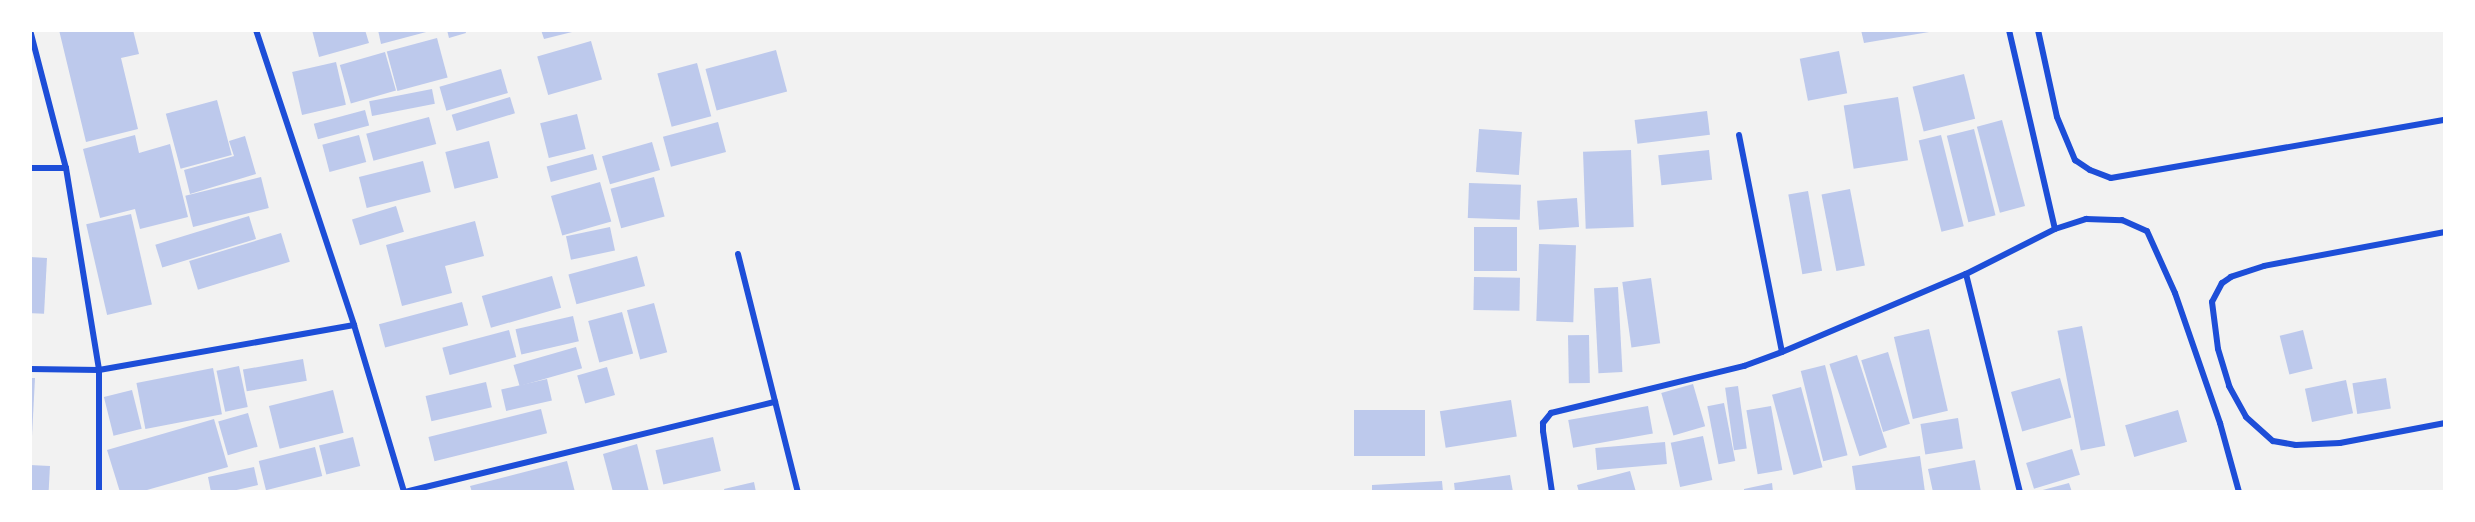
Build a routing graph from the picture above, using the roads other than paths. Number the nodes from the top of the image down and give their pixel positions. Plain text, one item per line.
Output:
1 (30, 30) edge
2 (256, 30) edge
3 (2009, 30) edge
4 (2038, 30) edge
5 (2445, 120) edge
6 (1739, 135) dead end
7 (30, 168) edge
8 (66, 168) junction
9 (2055, 229) junction
10 (2445, 232) edge
11 (738, 254) dead end
12 (1966, 274) junction
13 (354, 325) junction
14 (1782, 352) junction
15 (30, 369) edge
16 (99, 369) junction
17 (775, 402) junction
18 (2445, 423) edge
19 (99, 492) edge
20 (404, 492) edge
21 (798, 492) edge
22 (1552, 492) edge
23 (2020, 492) edge
24 (2239, 492) edge

1 - 8 street
2 - 13 street
3 - 9 street
4 - 5 street
6 - 14 street
7 - 8 street
8 - 16 street
9 - 12 street
9 - 24 street
10 - 18 street
11 - 17 street
12 - 14 street
12 - 23 street
13 - 16 street
13 - 20 street
14 - 22 street
15 - 16 street
16 - 19 street
17 - 20 street
17 - 21 street

